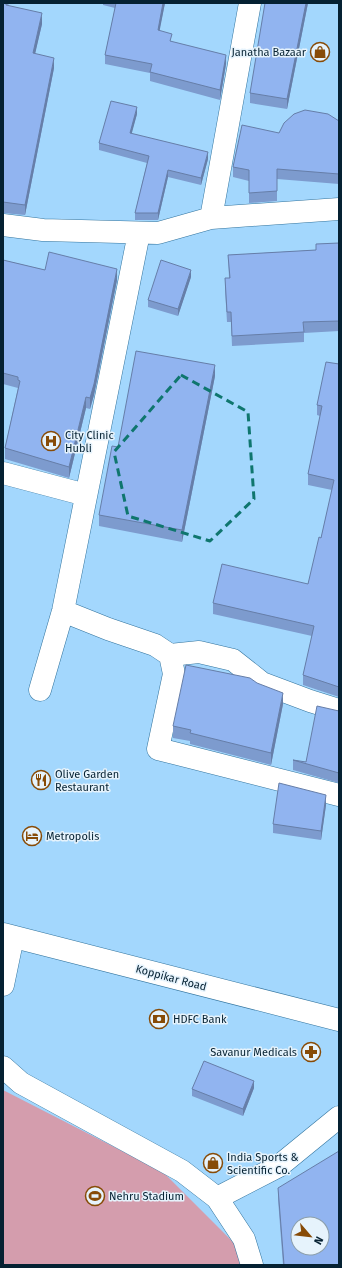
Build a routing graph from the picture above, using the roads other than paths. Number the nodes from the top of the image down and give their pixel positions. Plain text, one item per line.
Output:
1 (250, 3) edge
2 (339, 209) edge
3 (211, 218) junction
4 (3, 225) edge
5 (139, 233) junction
6 (3, 473) edge
7 (86, 495) junction
8 (63, 612) junction
9 (170, 655) junction
10 (40, 690) dead end
11 (339, 710) edge
12 (339, 795) edge
13 (8, 935) edge
14 (3, 985) edge
15 (339, 1020) edge
16 (3, 1067) edge
17 (339, 1116) edge
18 (217, 1198) junction
19 (252, 1265) edge

1 - 3 street
2 - 3 street
3 - 5 street
4 - 5 street
5 - 7 street
6 - 7 street
7 - 8 street
8 - 9 street
8 - 10 street
9 - 11 street
9 - 12 street
13 - 14 street
13 - 15 street, Koppikar Road
16 - 18 street
17 - 18 street
18 - 19 street

